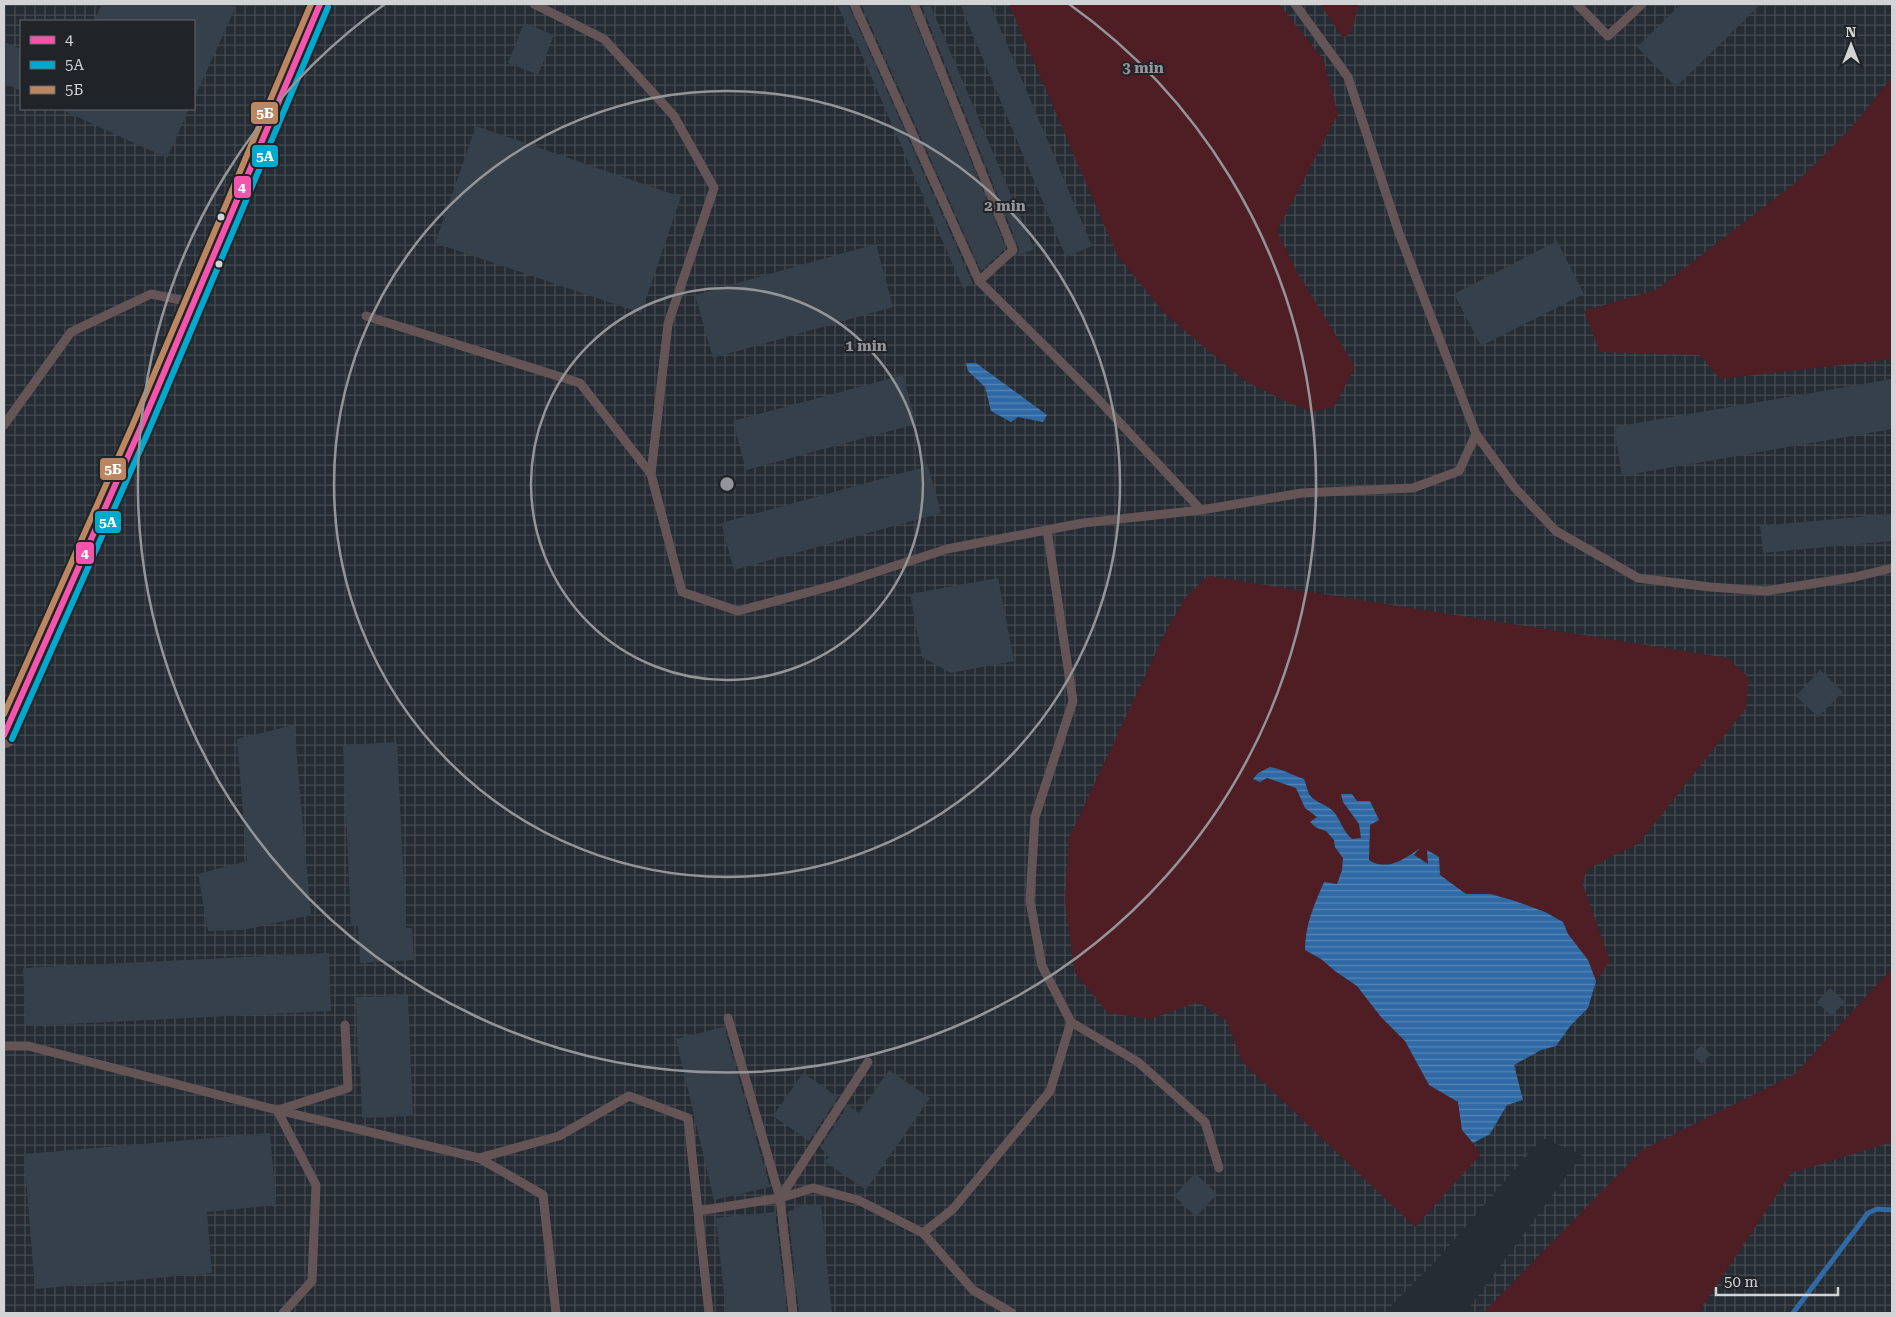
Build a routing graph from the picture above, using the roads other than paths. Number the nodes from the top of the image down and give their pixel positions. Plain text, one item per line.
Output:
1 (320, 4) edge
2 (534, 4) edge
3 (854, 4) edge
4 (914, 4) edge
5 (1295, 4) edge
6 (1576, 4) edge
7 (1642, 4) edge
8 (979, 282) junction
9 (194, 302) junction
10 (366, 316) dead end
11 (4, 425) edge
12 (1476, 434) junction
13 (651, 474) junction
14 (1201, 510) junction
15 (1048, 530) junction
16 (1892, 568) edge
17 (4, 735) edge
18 (728, 1018) dead end
19 (1071, 1022) junction
20 (345, 1025) dead end
21 (4, 1046) edge
22 (868, 1062) dead end
23 (277, 1110) junction
24 (479, 1158) junction
25 (1219, 1168) dead end
26 (780, 1198) junction
27 (698, 1211) junction
28 (923, 1233) junction
29 (283, 1313) edge
30 (556, 1313) edge
31 (710, 1313) edge
32 (793, 1313) edge
33 (1012, 1313) edge

1 - 9 street
2 - 13 lane
3 - 8 lane
4 - 8 lane
5 - 12 lane
6 - 7 lane
8 - 14 lane
9 - 11 lane
9 - 17 street
10 - 13 lane
12 - 14 lane
12 - 16 lane
13 - 15 lane
14 - 15 lane
15 - 19 lane
18 - 26 lane
19 - 25 lane
19 - 28 lane
20 - 23 lane
21 - 23 lane
22 - 26 lane
23 - 24 lane
23 - 29 lane
24 - 27 lane
24 - 30 lane
26 - 27 lane
26 - 28 lane
26 - 32 lane
27 - 31 lane
28 - 33 lane

